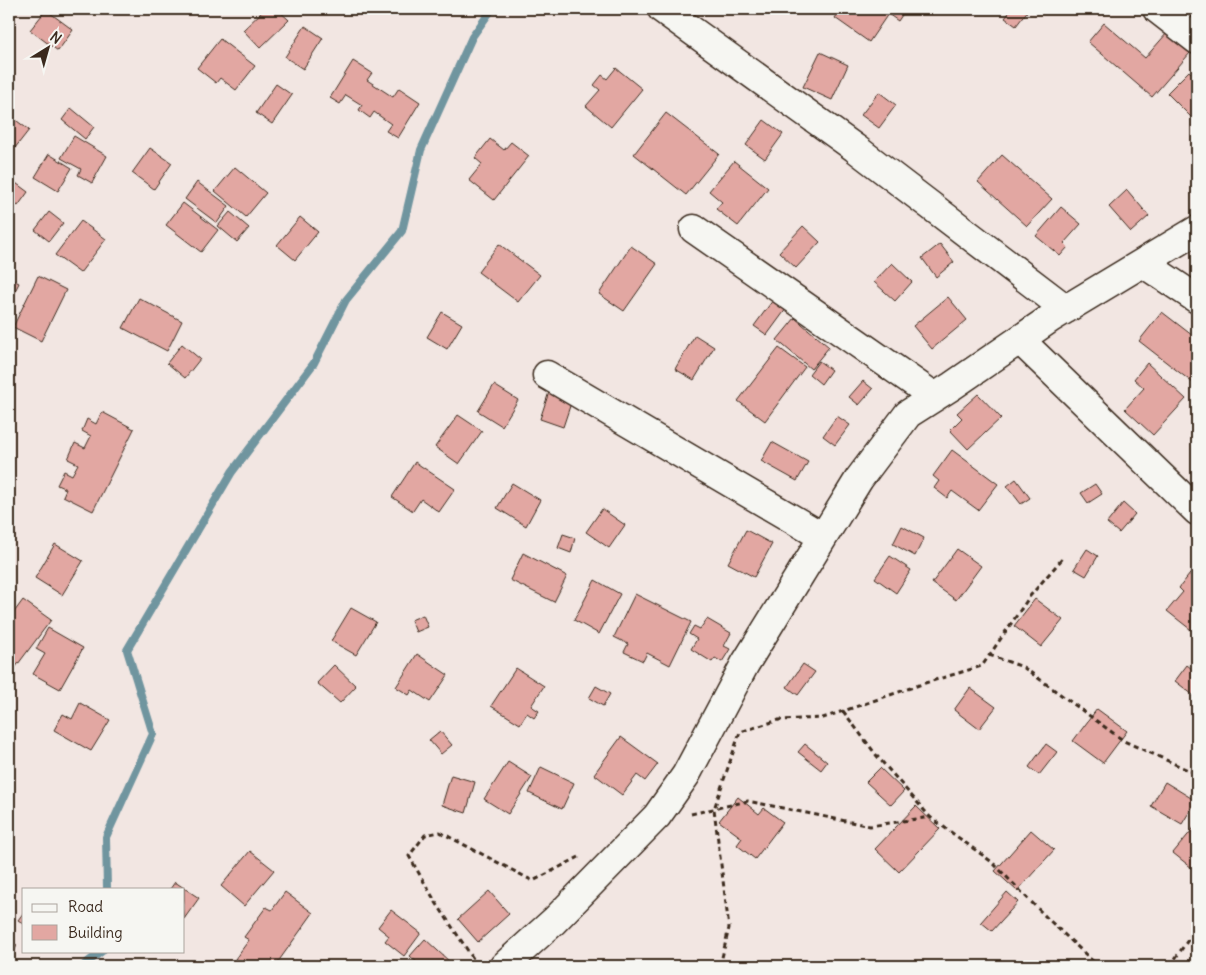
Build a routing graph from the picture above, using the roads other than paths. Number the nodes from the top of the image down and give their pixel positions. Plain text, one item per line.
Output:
1 (1157, 9) edge
2 (670, 11) edge
3 (1197, 40) edge
4 (694, 229) dead end
5 (1197, 230) edge
6 (1143, 263) junction
7 (1197, 299) edge
8 (1066, 309) junction
9 (1020, 340) junction
10 (547, 375) dead end
11 (934, 397) junction
12 (1197, 511) edge
13 (823, 537) junction
14 (504, 966) edge

1 - 3 street
2 - 8 street
4 - 11 street
5 - 6 street
6 - 7 street
6 - 8 street
8 - 9 street
9 - 11 street
9 - 12 street
10 - 13 street
11 - 13 street
13 - 14 street

